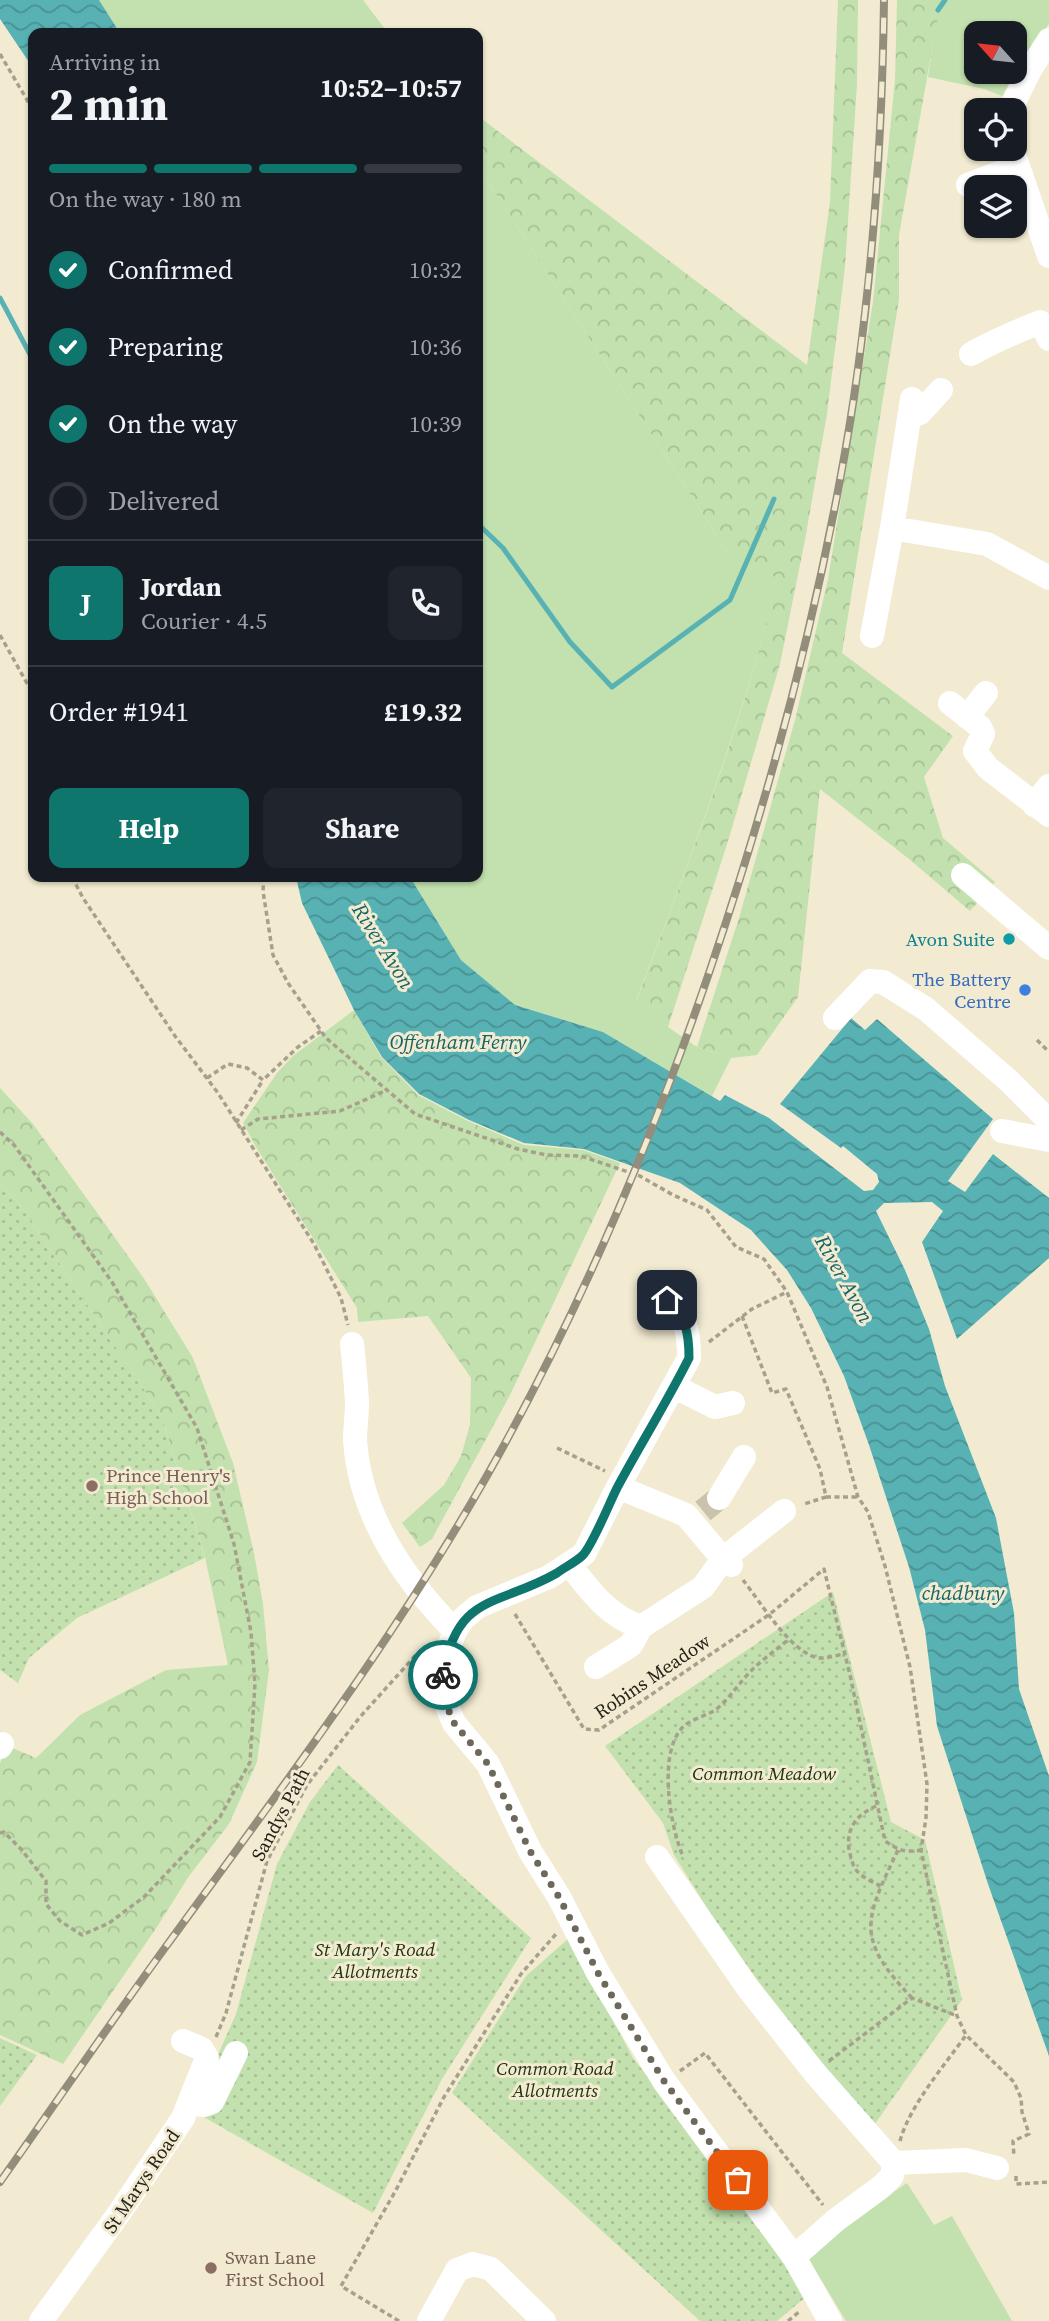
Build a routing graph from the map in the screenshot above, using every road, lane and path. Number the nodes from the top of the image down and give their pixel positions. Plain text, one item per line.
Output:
1 (1049, 40) edge
2 (0, 54) edge
3 (1016, 98) edge
4 (28, 102) edge
5 (1007, 161) edge
6 (1015, 161) edge
7 (984, 175) edge
8 (1049, 256) edge
9 (1046, 325) edge
10 (971, 354) dead end
11 (940, 390) dead end
12 (892, 528) junction
13 (1049, 578) edge
14 (0, 635) edge
15 (872, 636) dead end
16 (28, 685) edge
17 (986, 693) dead end
18 (1037, 799) edge
19 (963, 875) dead end
20 (75, 882) edge
21 (1049, 948) edge
22 (835, 1018) dead end
23 (321, 1031) dead end
24 (1037, 1040) dead end
25 (1049, 1052) edge
26 (207, 1078) junction
27 (263, 1080) junction
28 (387, 1090) dead end
29 (1049, 1121) edge
30 (236, 1123) junction
31 (241, 1130) junction
32 (1002, 1131) dead end
33 (0, 1132) edge
34 (1049, 1140) edge
35 (653, 1289) dead end
36 (787, 1292) dead end
37 (742, 1316) junction
38 (352, 1344) joint
39 (689, 1358) junction
40 (675, 1387) junction
41 (733, 1403) dead end
42 (556, 1448) dead end
43 (744, 1457) dead end
44 (620, 1483) junction
45 (827, 1497) junction
46 (858, 1497) dead end
47 (704, 1510) junction
48 (784, 1511) joint
49 (727, 1562) junction
50 (570, 1565) junction
51 (503, 1595) junction
52 (770, 1614) junction
53 (641, 1627) junction
54 (455, 1631) junction
55 (789, 1639) junction
56 (844, 1654) junction
57 (596, 1667) dead end
58 (876, 1806) junction
59 (0, 1833) edge
60 (898, 1850) junction
61 (921, 1850) dead end
62 (683, 1856) dead end
63 (657, 1857) dead end
64 (881, 1886) junction
65 (556, 1935) dead end
66 (912, 1998) junction
67 (957, 2016) dead end
68 (966, 2035) dead end
69 (183, 2041) dead end
70 (236, 2053) dead end
71 (207, 2058) junction
72 (828, 2062) dead end
73 (664, 2081) junction
74 (190, 2103) junction
75 (894, 2163) junction
76 (996, 2168) dead end
77 (835, 2220) junction
78 (794, 2257) junction
79 (41, 2321) edge
80 (399, 2321) edge
81 (429, 2321) edge
82 (544, 2321) edge
83 (831, 2321) edge

1 - 3 street
2 - 4 path
5 - 7 street
6 - 8 street
9 - 10 street
11 - 12 street
12 - 13 street
12 - 15 street
14 - 16 path
17 - 18 street
19 - 21 street
20 - 26 path
22 - 29 street
23 - 27 path
24 - 25 path
26 - 27 path
26 - 30 path
27 - 30 path
28 - 31 path
30 - 31 path
31 - 38 path
32 - 34 street
33 - 59 path
35 - 39 street
36 - 37 path
37 - 39 path
37 - 45 path
38 - 54 street
39 - 40 street
40 - 41 street
40 - 44 street
42 - 44 path
43 - 47 street
44 - 47 street
44 - 50 street
45 - 46 path
45 - 48 path
47 - 49 street
48 - 49 street
49 - 52 path
49 - 53 street
50 - 51 street
50 - 53 street
51 - 52 path, Robins Meadow
51 - 54 street
52 - 55 path
52 - 56 path, Robins Meadow
53 - 57 street
54 - 71 path, Sandys Path
54 - 73 street
55 - 56 path
55 - 62 path
56 - 58 path
58 - 60 path
58 - 64 path
60 - 61 path
60 - 64 path
63 - 75 street
64 - 66 path
65 - 80 path
66 - 67 path
66 - 72 path
68 - 75 path
69 - 71 street
70 - 74 street
71 - 74 street, St Marys Road
73 - 77 path
73 - 78 street
74 - 79 street, St Marys Road
75 - 76 street
75 - 77 street
77 - 78 street
78 - 83 street
81 - 82 street

